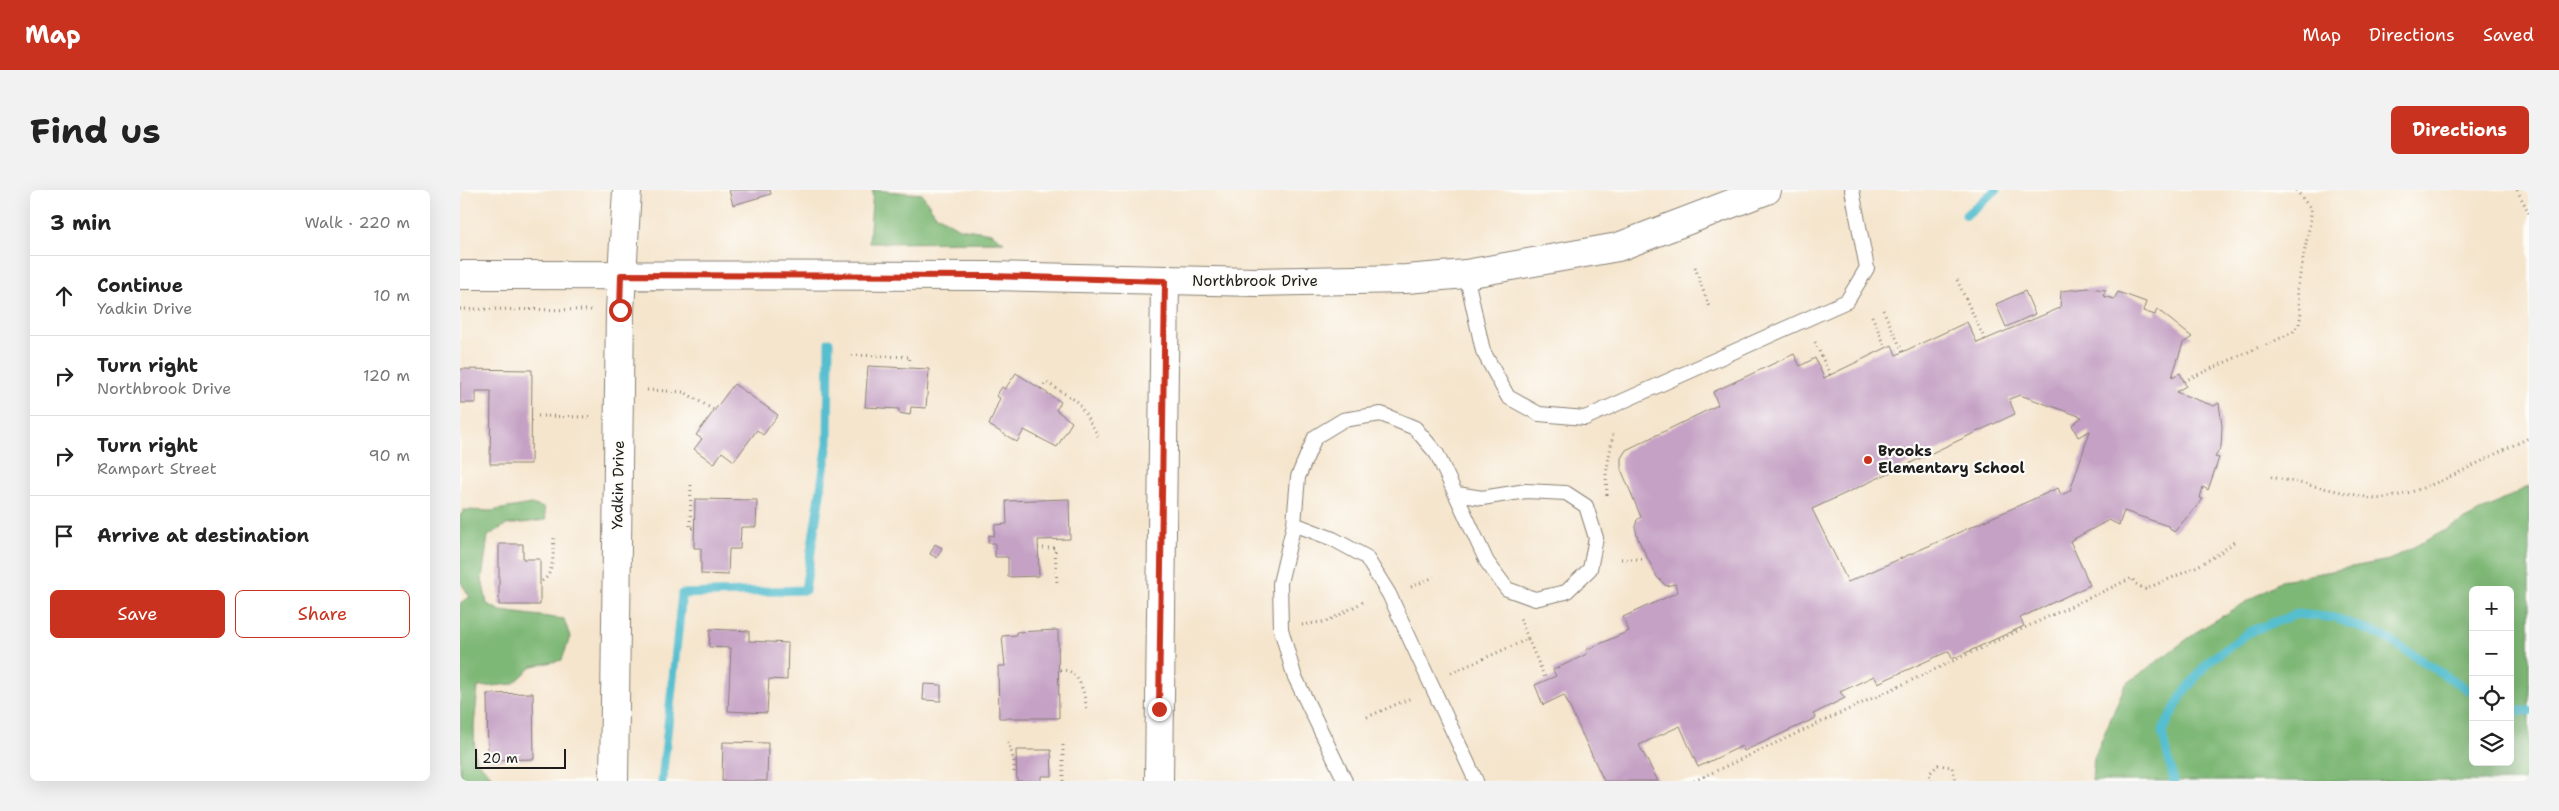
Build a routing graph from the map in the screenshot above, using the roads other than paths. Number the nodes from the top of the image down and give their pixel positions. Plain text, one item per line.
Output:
1 (627, 190) edge
2 (1767, 190) edge
3 (1852, 190) edge
4 (1466, 274) junction
5 (460, 275) edge
6 (621, 275) junction
7 (1165, 281) junction
8 (1457, 494) junction
9 (1294, 524) junction
10 (614, 781) edge
11 (1158, 781) edge
12 (1345, 781) edge
13 (1476, 781) edge

1 - 6 street, Yadkin Drive
2 - 4 street, Northbrook Drive
3 - 4 lane
4 - 7 street, Northbrook Drive
5 - 6 street, Northbrook Drive
6 - 7 street, Northbrook Drive
6 - 10 street, Yadkin Drive
7 - 11 street
8 - 8 lane
8 - 9 lane
9 - 12 lane
9 - 13 lane

